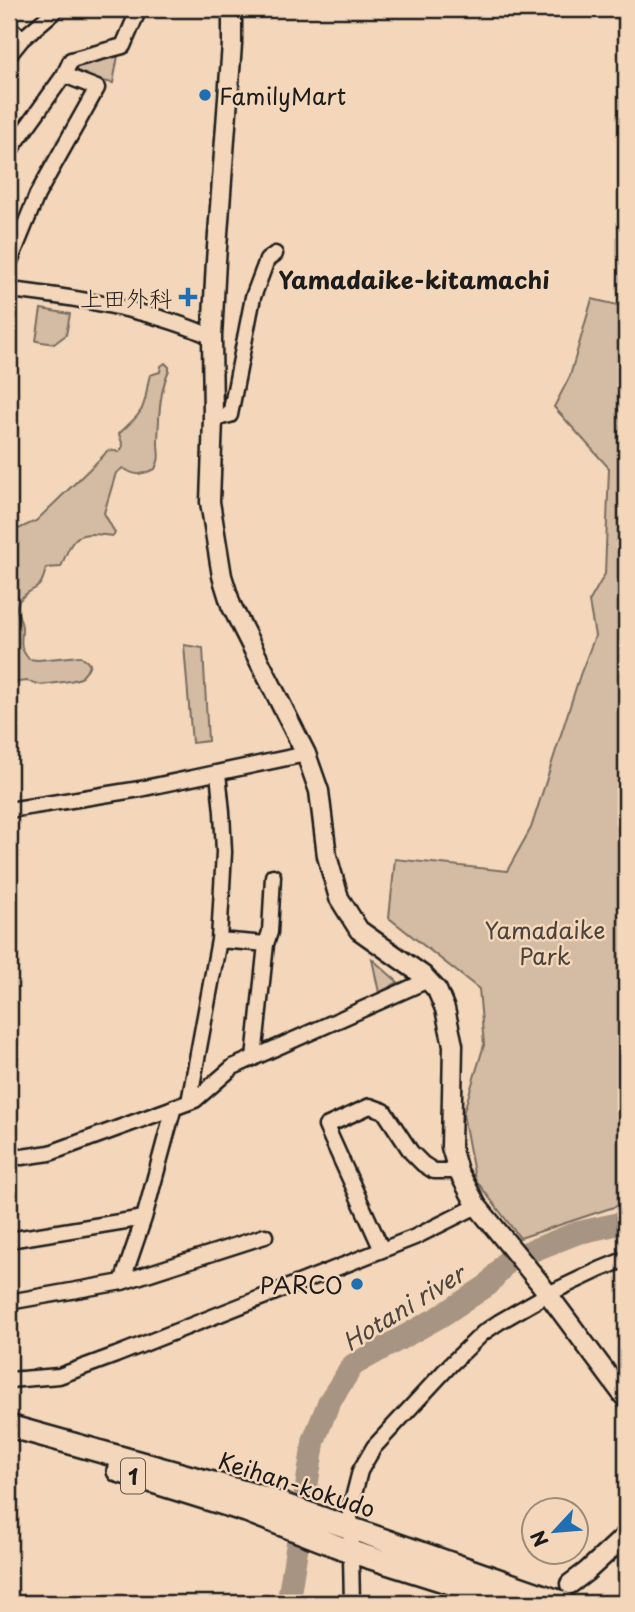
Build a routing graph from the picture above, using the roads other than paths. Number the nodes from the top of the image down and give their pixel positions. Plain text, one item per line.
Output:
1 (57, 9) edge
2 (139, 9) edge
3 (232, 9) edge
4 (9, 27) edge
5 (22, 40) junction
6 (9, 55) edge
7 (65, 75) junction
8 (9, 152) edge
9 (275, 254) dead end
10 (9, 264) edge
11 (9, 290) edge
12 (212, 337) junction
13 (213, 419) junction
14 (306, 754) junction
15 (218, 773) junction
16 (9, 810) edge
17 (273, 876) dead end
18 (219, 940) junction
19 (267, 944) junction
20 (428, 980) junction
21 (254, 1058) junction
22 (189, 1102) junction
23 (174, 1107) junction
24 (9, 1156) edge
25 (458, 1171) junction
26 (481, 1211) junction
27 (144, 1217) junction
28 (265, 1236) dead end
29 (9, 1240) edge
30 (382, 1250) junction
31 (626, 1259) edge
32 (122, 1282) junction
33 (543, 1288) junction
34 (9, 1302) edge
35 (9, 1380) edge
36 (626, 1399) edge
37 (9, 1426) edge
38 (9, 1439) edge
39 (256, 1505) junction
40 (344, 1527) junction
41 (626, 1535) edge
42 (345, 1549) junction
43 (567, 1594) edge
44 (352, 1603) edge
45 (514, 1603) edge

1 - 5 street
2 - 7 street
3 - 12 main road
4 - 5 street
5 - 6 street
7 - 8 street
7 - 10 street
9 - 13 street
11 - 12 street
12 - 13 main road
13 - 14 main road
14 - 15 street
14 - 20 main road
15 - 16 street
15 - 18 street
17 - 19 street
18 - 19 street
18 - 22 street
19 - 21 street
20 - 21 street
20 - 25 main road
21 - 22 street
22 - 23 street
23 - 24 street
23 - 27 street
25 - 26 main road
25 - 30 street
26 - 30 street
26 - 33 main road
27 - 29 street
27 - 32 street
28 - 32 street
30 - 35 street
31 - 33 street
32 - 34 street
33 - 36 main road
33 - 40 street
37 - 39 highway, Keihan-kokudo / 1
38 - 39 highway, Keihan-kokudo / 1
39 - 40 highway, Keihan-kokudo / 1
39 - 42 highway, Keihan-kokudo / 1
40 - 42 street
40 - 43 highway, Keihan-kokudo / 1
41 - 43 main road
42 - 44 street
42 - 45 highway, Keihan-kokudo / 1

